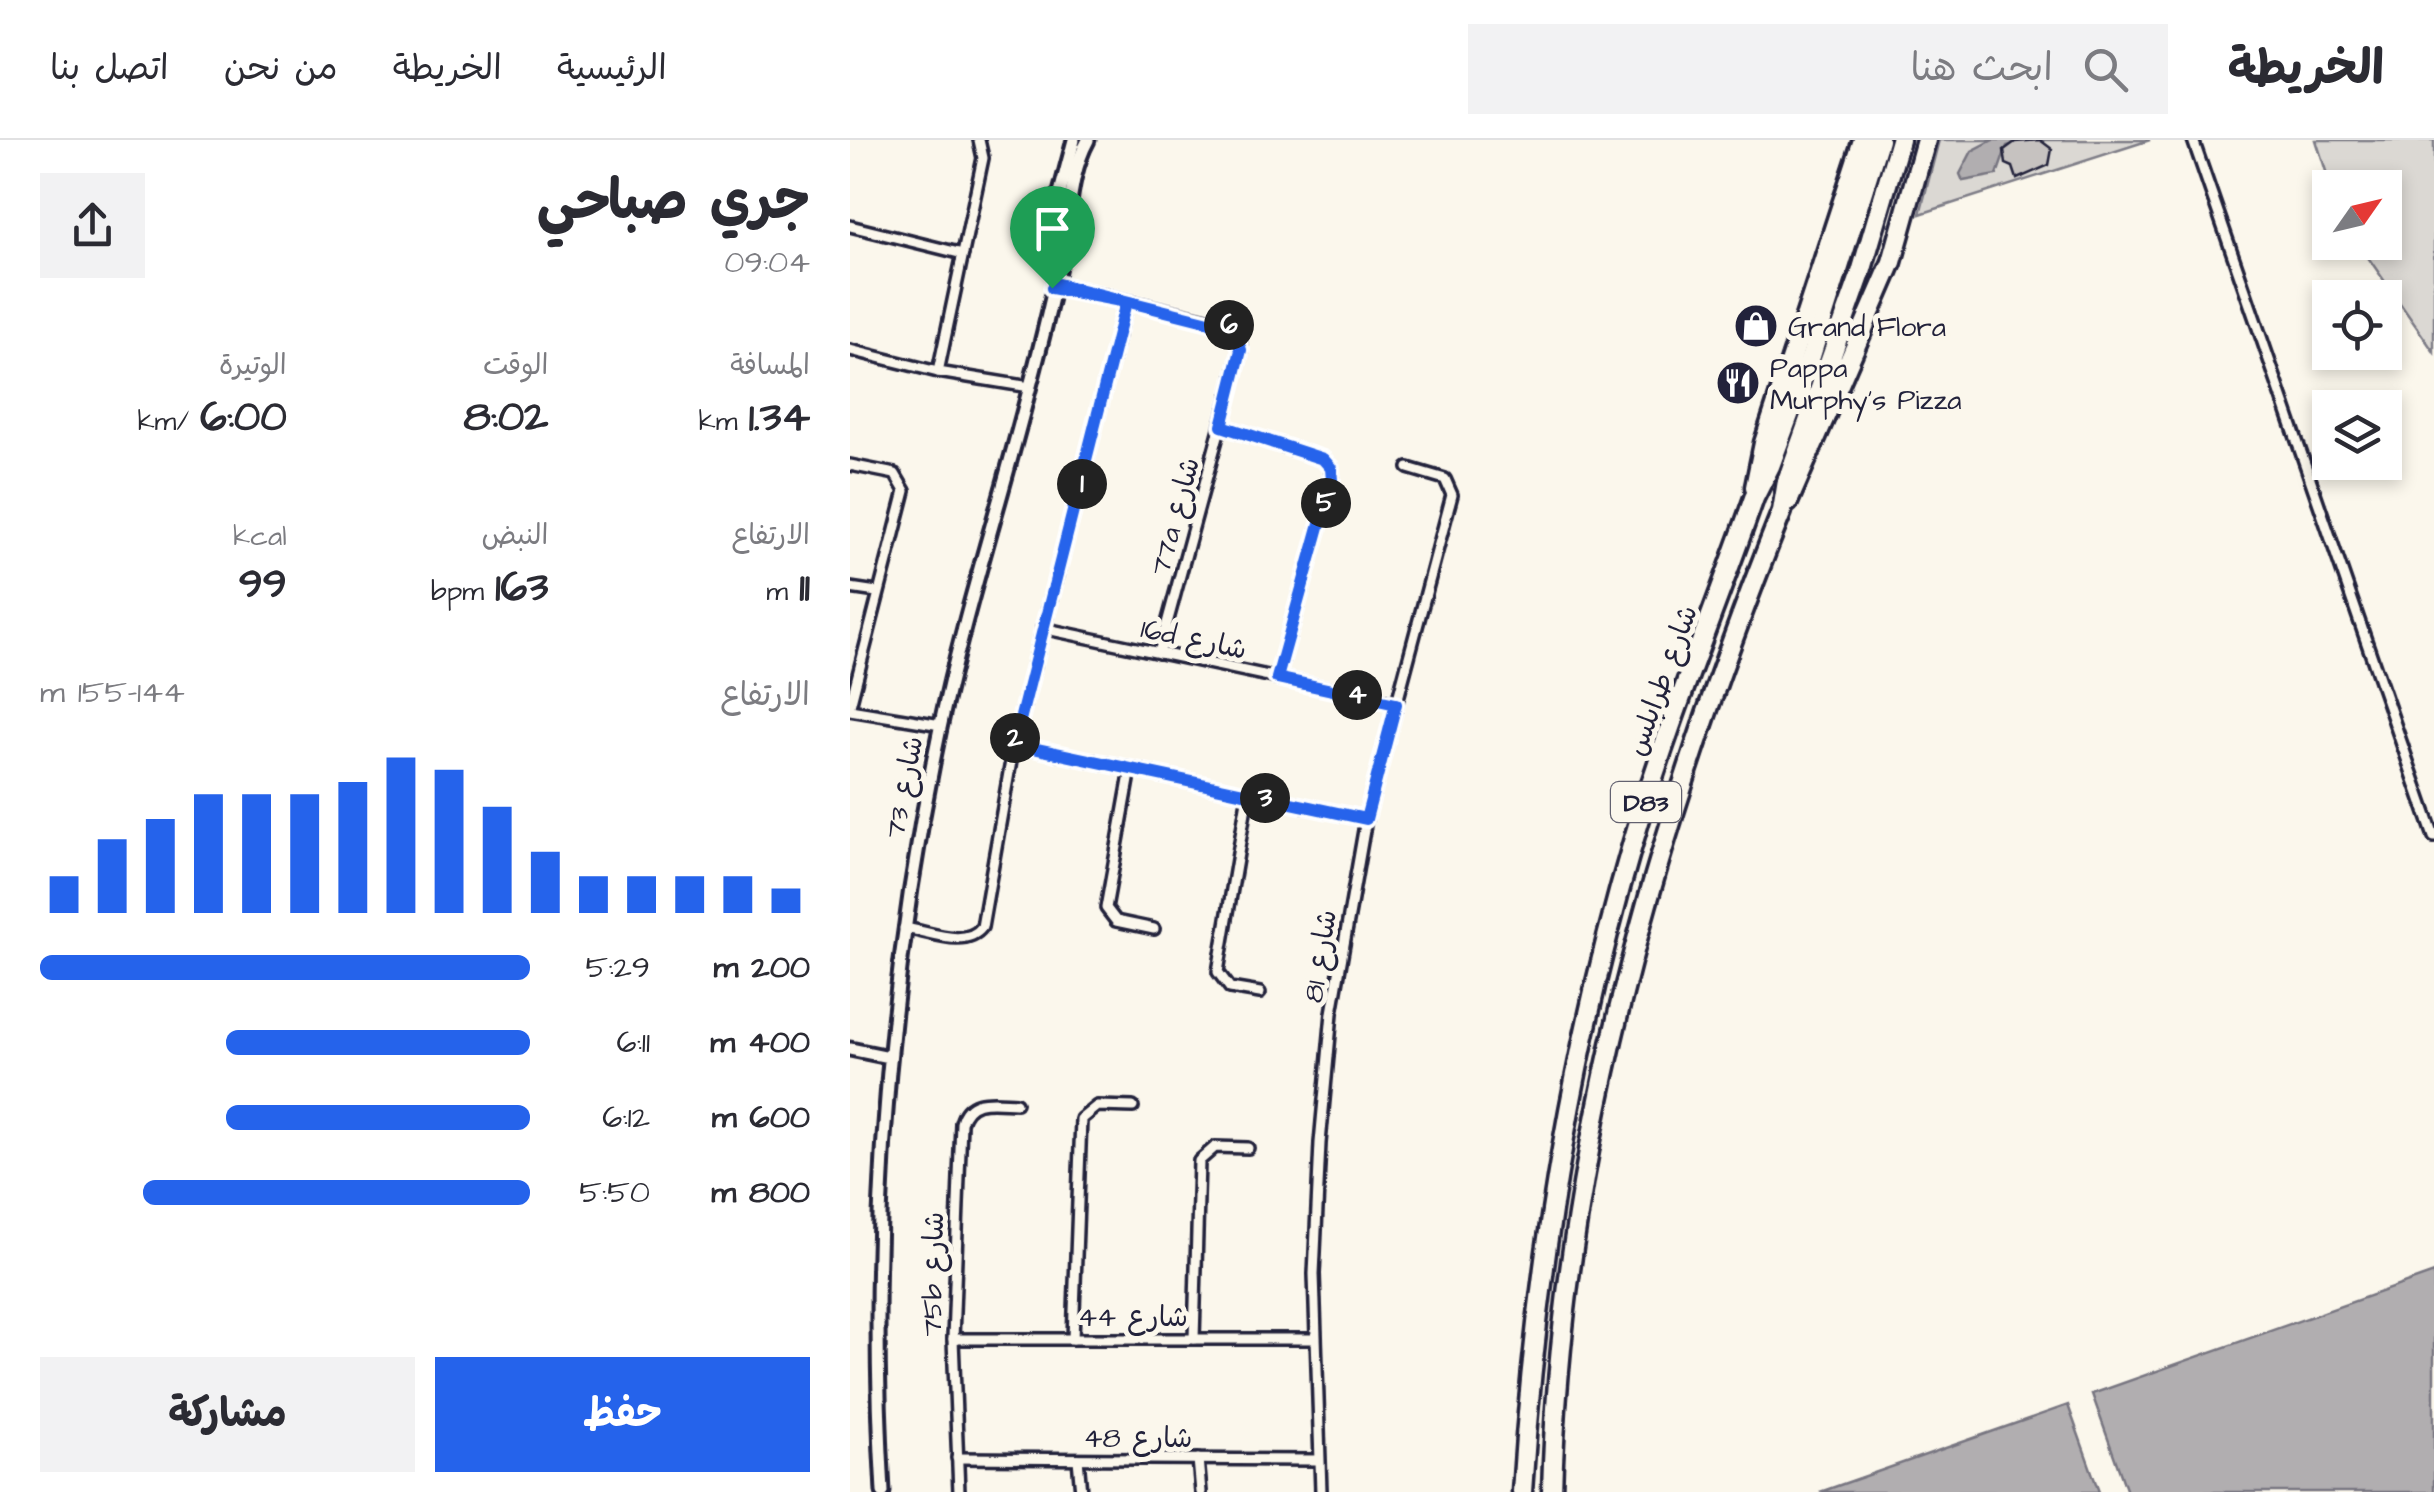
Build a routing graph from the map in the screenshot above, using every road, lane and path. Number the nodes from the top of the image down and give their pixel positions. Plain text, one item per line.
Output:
1 (979, 140) edge
2 (1074, 140) edge
3 (1088, 140) edge
4 (1864, 140) edge
5 (1879, 140) edge
6 (1900, 140) edge
7 (1926, 140) edge
8 (2193, 140) edge
9 (850, 226) edge
10 (963, 254) junction
11 (1053, 286) junction
12 (1126, 302) junction
13 (850, 350) edge
14 (938, 372) junction
15 (1029, 390) junction
16 (1222, 426) junction
17 (850, 465) edge
18 (1408, 468) dead end
19 (1754, 498) junction
20 (1782, 510) junction
21 (850, 588) edge
22 (877, 592) junction
23 (1042, 628) junction
24 (1159, 653) junction
25 (1277, 678) junction
26 (1396, 704) junction
27 (850, 708) edge
28 (940, 728) junction
29 (1014, 744) junction
30 (1131, 769) junction
31 (1248, 794) junction
32 (1366, 819) junction
33 (2434, 837) edge
34 (1154, 929) dead end
35 (904, 931) junction
36 (1260, 993) dead end
37 (854, 1049) edge
38 (889, 1054) junction
39 (1016, 1102) dead end
40 (1133, 1107) dead end
41 (1248, 1148) dead end
42 (953, 1339) junction
43 (1073, 1339) junction
44 (1194, 1339) junction
45 (1314, 1339) junction
46 (957, 1458) junction
47 (1078, 1459) junction
48 (1198, 1460) junction
49 (1318, 1460) junction
50 (883, 1492) edge
51 (959, 1492) edge
52 (1081, 1492) edge
53 (1201, 1492) edge
54 (1321, 1492) edge
55 (1522, 1492) edge
56 (1552, 1492) edge

1 - 10 street
2 - 11 street, شارع 73
3 - 11 street, شارع 73
4 - 19 highway
5 - 19 highway, شارع طرابلس / D83
6 - 20 highway, شارع طرابلس / D83
7 - 20 highway
8 - 33 street
9 - 10 street
10 - 14 street
11 - 12 street
11 - 15 street, شارع 73
12 - 16 street, 77a شارع
12 - 23 street
13 - 14 street
14 - 15 street
15 - 28 street, شارع 73
16 - 24 street, 77a شارع
16 - 25 street
17 - 22 street
18 - 26 street, شارع 81
19 - 55 highway, شارع طرابلس / D83
20 - 56 highway, شارع طرابلس / D83
21 - 22 street
22 - 27 street
23 - 24 street, 16d شارع
23 - 29 street
24 - 25 street, 16d شارع
25 - 26 street, 16d شارع
26 - 32 street, شارع 81
27 - 28 street
28 - 35 street, شارع 73
29 - 30 street
29 - 35 street
30 - 31 street
30 - 34 street
31 - 32 street
31 - 36 street
32 - 45 street, شارع 81
35 - 38 street, شارع 73
37 - 38 street
38 - 50 street, شارع 73
39 - 42 street, 75b شارع
40 - 43 street
41 - 44 street
42 - 43 street, شارع 44
42 - 46 street, 75b شارع
43 - 44 street, شارع 44
44 - 45 street, شارع 44
45 - 49 street, شارع 81
46 - 47 street, شارع 48
46 - 51 street, 75b شارع
47 - 48 street, شارع 48
47 - 52 street
48 - 49 street, شارع 48
48 - 53 street
49 - 54 street, شارع 81

